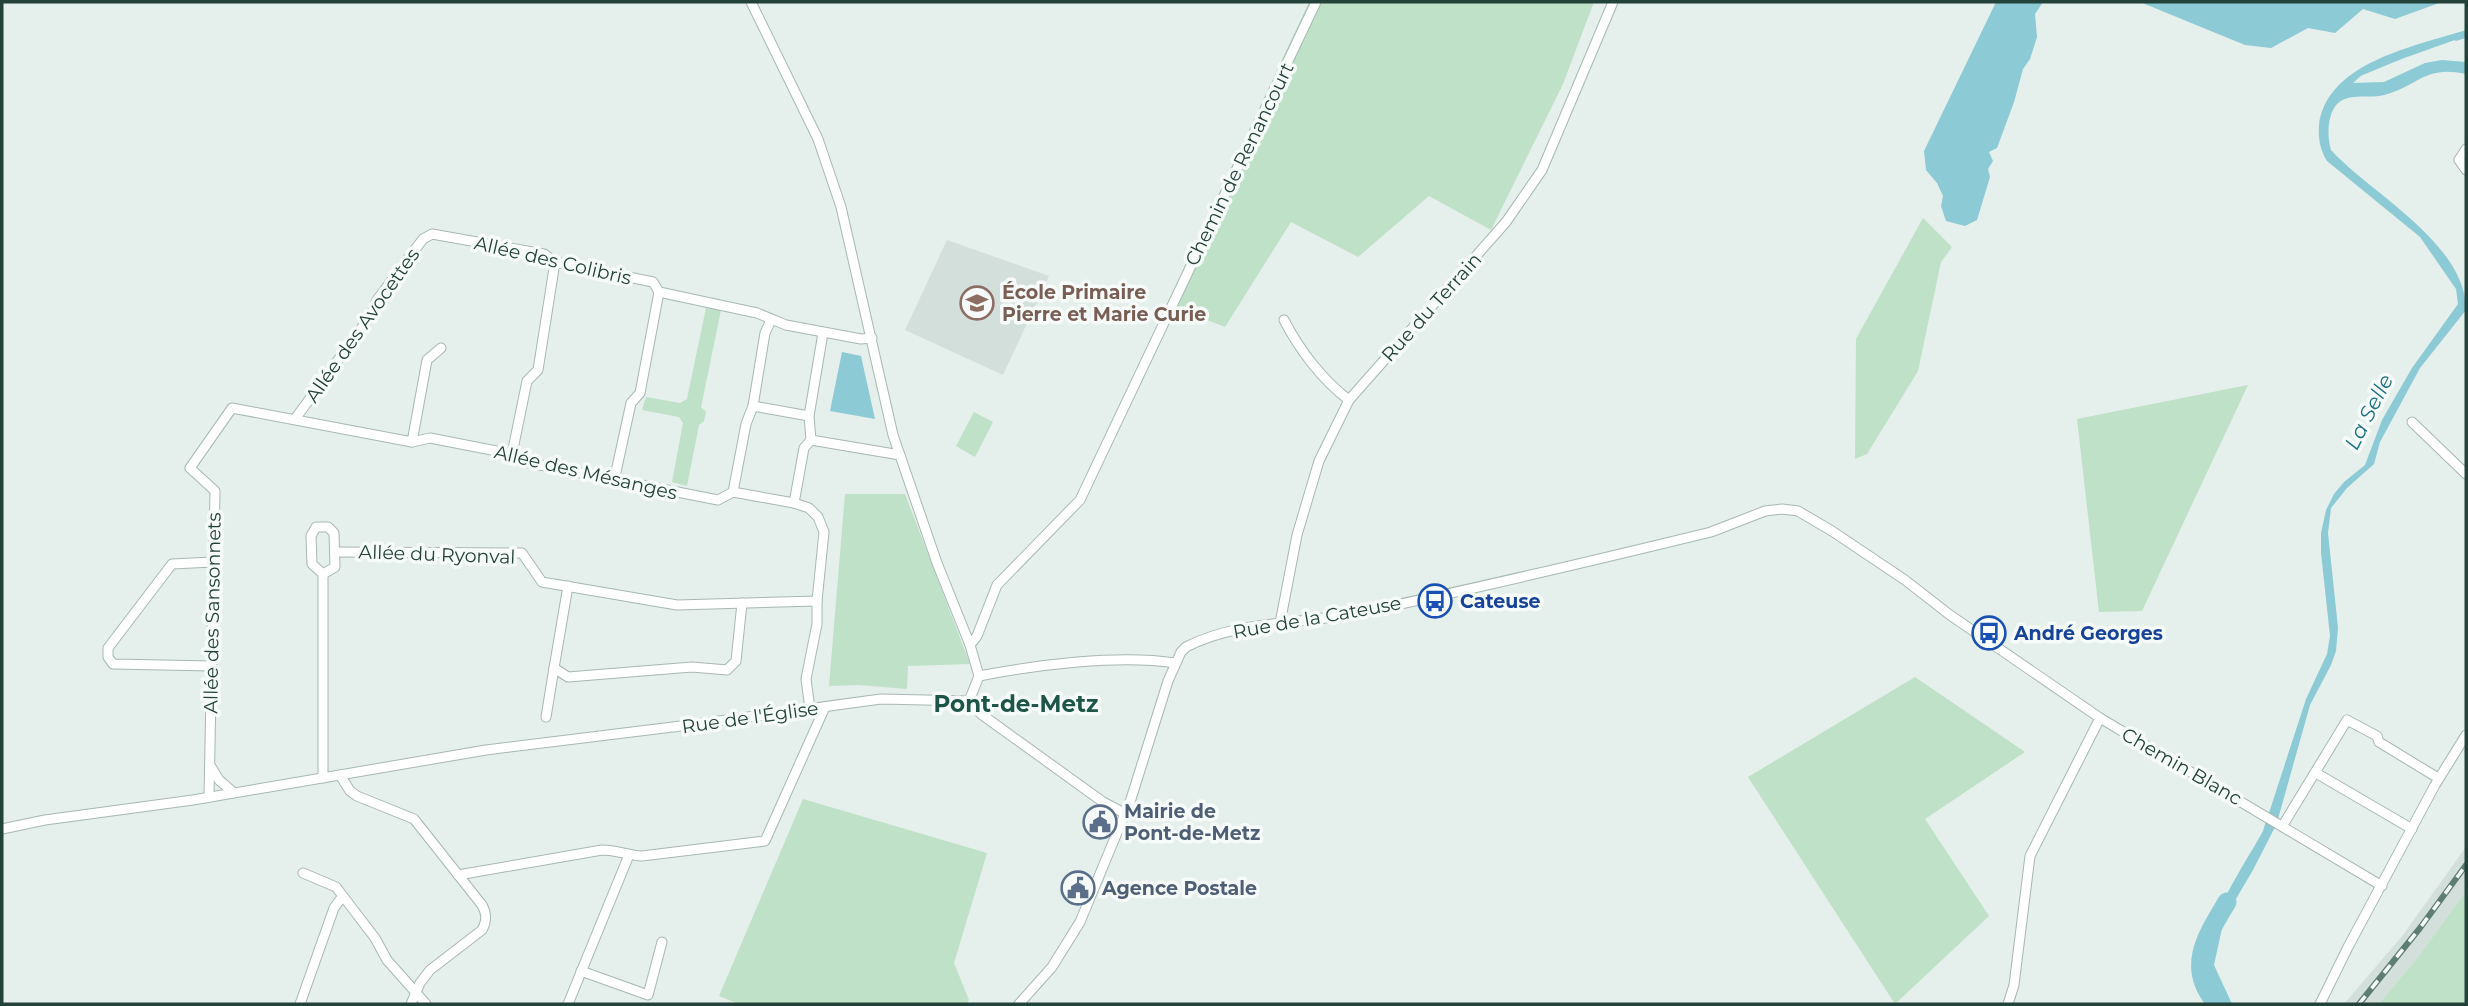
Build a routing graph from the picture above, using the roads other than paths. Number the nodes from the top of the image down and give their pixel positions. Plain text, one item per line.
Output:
1 (751, 2) edge
2 (1317, 2) edge
3 (1613, 2) edge
4 (2466, 149) edge
5 (2466, 170) edge
6 (432, 233) joint
7 (555, 262) junction
8 (659, 292) junction
9 (771, 320) junction
10 (1284, 320) dead end
11 (823, 333) junction
12 (872, 338) junction
13 (440, 348) dead end
14 (1349, 400) junction
15 (753, 406) junction
16 (810, 416) junction
17 (295, 419) junction
18 (2413, 422) dead end
19 (212, 437) joint
20 (811, 440) junction
21 (412, 442) junction
22 (512, 454) junction
23 (900, 455) junction
24 (2466, 474) edge
25 (614, 481) junction
26 (733, 492) junction
27 (794, 503) junction
28 (1782, 509) joint
29 (335, 552) junction
30 (213, 562) junction
31 (323, 574) junction
32 (568, 586) junction
33 (817, 601) junction
34 (742, 603) junction
35 (1282, 623) junction
36 (970, 645) junction
37 (1175, 663) junction
38 (212, 666) junction
39 (554, 668) junction
40 (979, 676) junction
41 (969, 701) junction
42 (825, 707) junction
43 (810, 709) junction
44 (546, 717) dead end
45 (2100, 718) junction
46 (2466, 735) edge
47 (209, 763) junction
48 (2316, 773) junction
49 (340, 775) junction
50 (323, 778) junction
51 (2438, 778) junction
52 (234, 793) junction
53 (209, 797) junction
54 (1126, 814) junction
55 (2280, 824) junction
56 (2, 829) edge
57 (2412, 829) junction
58 (629, 855) junction
59 (303, 873) dead end
60 (458, 874) junction
61 (2382, 886) junction
62 (342, 897) junction
63 (662, 942) dead end
64 (581, 971) junction
65 (416, 992) junction
66 (300, 1004) edge
67 (411, 1004) edge
68 (426, 1004) edge
69 (568, 1004) edge
70 (1019, 1004) edge
71 (2008, 1004) edge
72 (2320, 1004) edge

1 - 12 street
2 - 36 street, Chemin de Renancourt
3 - 14 street, Rue du Terrain
4 - 5 street
6 - 7 street, Allée des Colibris
6 - 17 street, Allée des Avocettes
7 - 8 street, Allée des Colibris
7 - 22 street
8 - 9 street, Allée des Colibris
8 - 25 street
9 - 11 street, Allée des Colibris
9 - 15 street
10 - 14 street
11 - 12 street, Allée des Colibris
11 - 16 street
12 - 23 street
13 - 21 street
14 - 35 street, Rue du Terrain
15 - 16 street
15 - 26 street
16 - 20 street
17 - 19 street, Allée des Mésanges
17 - 21 street, Allée des Mésanges
18 - 24 street
19 - 30 street, Allée des Sansonnets
20 - 23 street
20 - 27 street
21 - 22 street, Allée des Mésanges
22 - 25 street, Allée des Mésanges
23 - 36 street
25 - 26 street, Allée des Mésanges
26 - 27 street, Allée des Mésanges
27 - 33 street, Allée des Mésanges
28 - 35 street, Rue de la Cateuse
28 - 45 street, Chemin Blanc
29 - 31 street, Allée du Ryonval
29 - 31 street, Allée du Ryonval
29 - 32 street, Allée du Ryonval
30 - 38 street, Allée des Sansonnets
30 - 38 street
31 - 50 street, Allée du Ryonval
32 - 34 street
32 - 39 street
33 - 34 street
33 - 43 street, Allée des Mésanges
34 - 39 street
35 - 37 street, Rue de la Cateuse
36 - 40 street
37 - 40 street
37 - 54 street
38 - 47 street, Allée des Sansonnets
39 - 44 street
40 - 41 street
41 - 42 street, Rue de l'Église
41 - 54 street
42 - 43 street, Rue de l'Église
42 - 58 street
43 - 49 street, Rue de l'Église
45 - 55 street, Chemin Blanc
45 - 71 street
46 - 51 street
47 - 52 street
47 - 53 street, Allée des Sansonnets
48 - 51 street
48 - 55 street
48 - 57 street
49 - 50 street, Rue de l'Église
49 - 60 street
50 - 52 street, Rue de l'Église
51 - 57 street
52 - 53 street, Rue de l'Église
53 - 56 street, Rue de l'Église
54 - 70 street
55 - 61 street, Chemin Blanc
57 - 61 street
58 - 60 street
58 - 64 street
59 - 62 street
60 - 65 street
61 - 72 street
62 - 65 street
62 - 66 street
63 - 64 street
64 - 69 street
65 - 67 street
65 - 68 street

